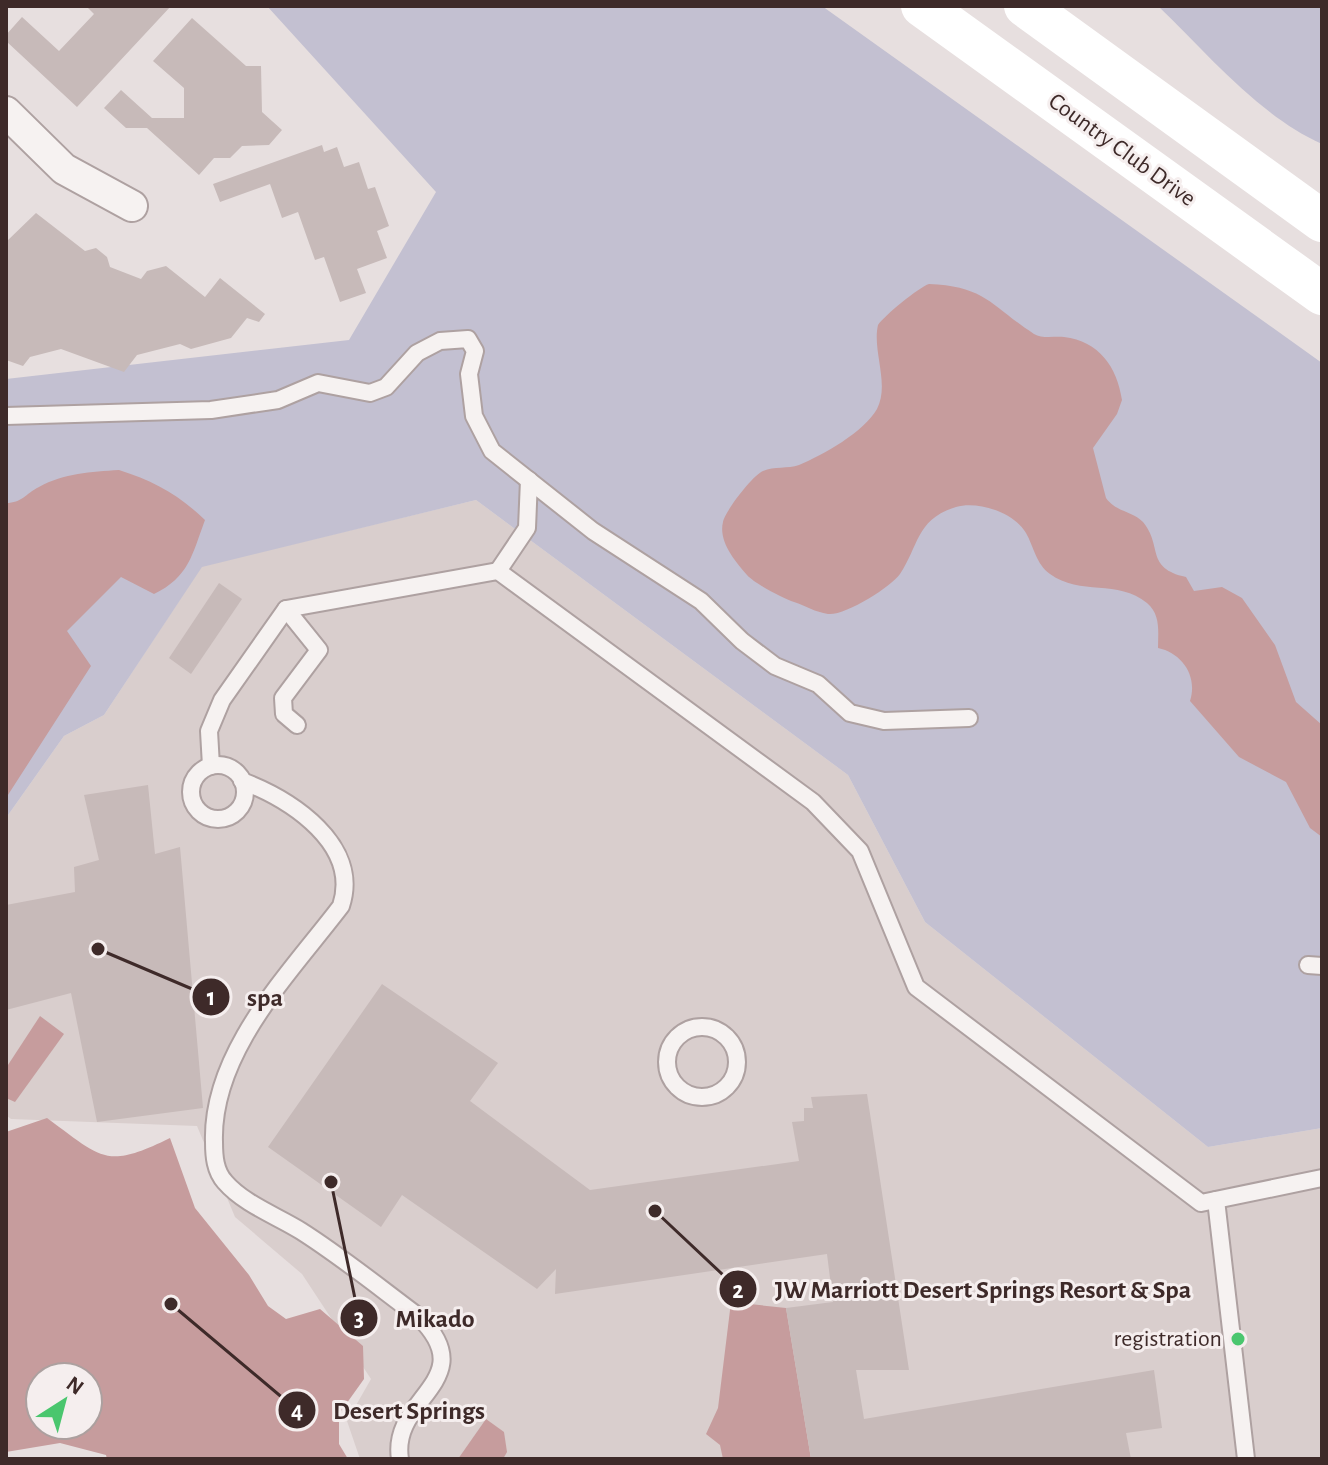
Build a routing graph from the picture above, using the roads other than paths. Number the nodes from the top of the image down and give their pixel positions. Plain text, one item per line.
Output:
1 (922, 6) edge
2 (1025, 6) edge
3 (6, 112) edge
4 (132, 206) dead end
5 (1322, 221) edge
6 (1322, 294) edge
7 (6, 416) edge
8 (529, 480) junction
9 (498, 571) junction
10 (286, 609) junction
11 (969, 718) dead end
12 (297, 725) dead end
13 (211, 766) junction
14 (242, 781) junction
15 (731, 1083) joint
16 (1322, 1178) edge
17 (1216, 1200) junction
18 (400, 1459) edge
19 (1246, 1459) edge

1 - 6 main road, Country Club Drive
2 - 5 main road
3 - 4 street
7 - 8 lane
8 - 9 lane
8 - 11 lane
9 - 10 lane
9 - 17 lane
10 - 12 lane
10 - 13 lane
13 - 14 lane
13 - 14 lane
14 - 18 lane
15 - 15 lane
16 - 17 lane
17 - 19 lane

